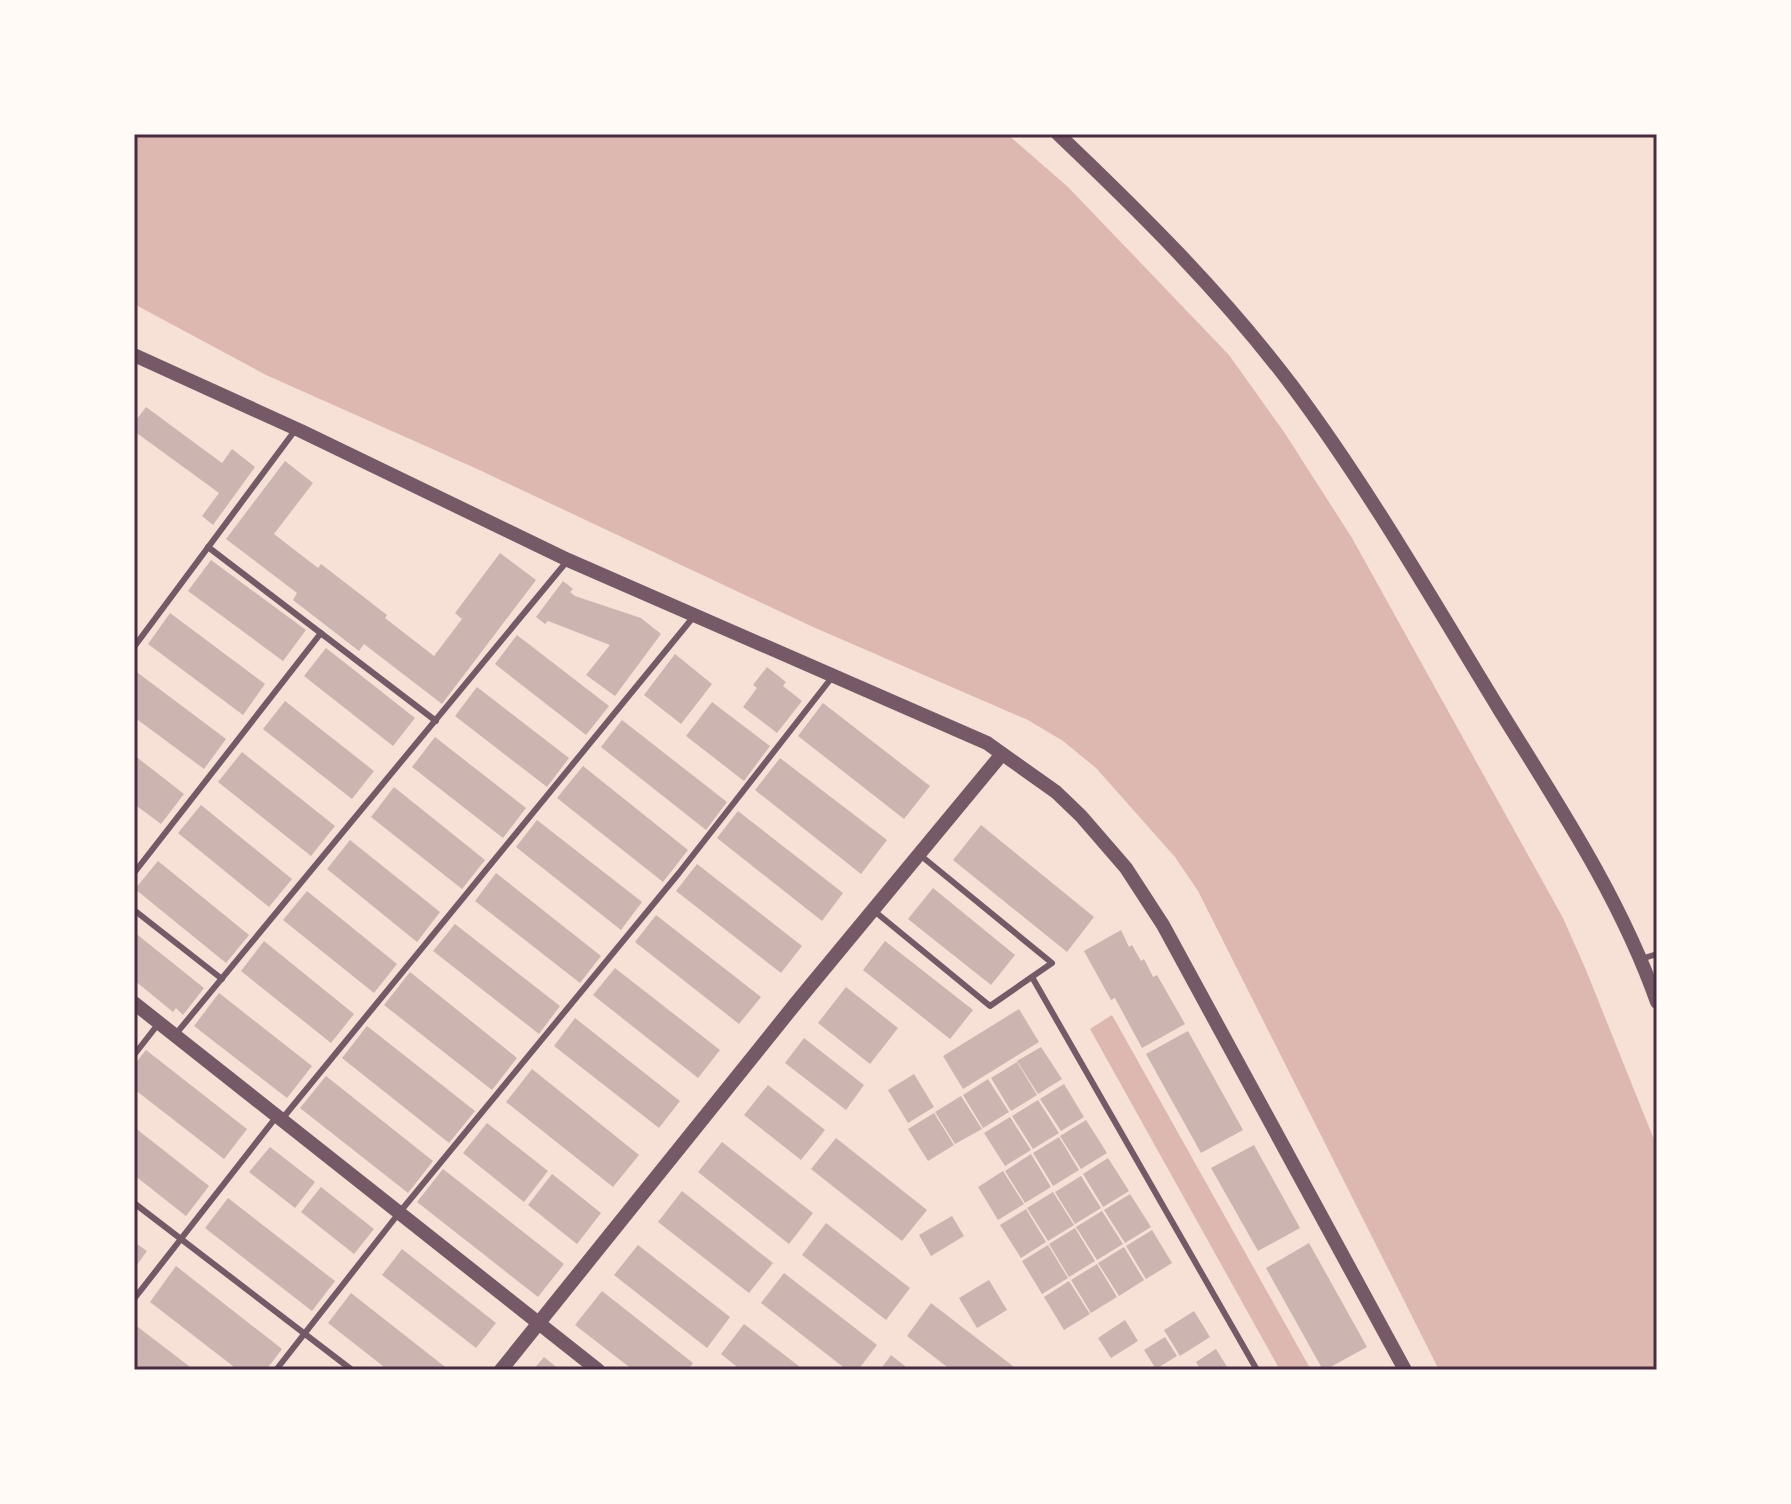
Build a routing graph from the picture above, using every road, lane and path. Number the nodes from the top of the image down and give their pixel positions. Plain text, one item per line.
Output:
1 (1058, 134) edge
2 (134, 355) edge
3 (296, 429) junction
4 (208, 547) junction
5 (568, 560) junction
6 (695, 615) junction
7 (321, 633) junction
8 (134, 647) edge
9 (833, 676) junction
10 (436, 721) junction
11 (1002, 754) junction
12 (920, 855) junction
13 (134, 873) edge
14 (134, 910) edge
15 (873, 910) junction
16 (1657, 954) edge
17 (1641, 959) junction
18 (1032, 977) junction
19 (222, 979) junction
20 (1657, 1002) edge
21 (134, 1003) edge
22 (159, 1022) junction
23 (175, 1035) junction
24 (134, 1055) edge
25 (280, 1117) junction
26 (134, 1203) edge
27 (399, 1213) junction
28 (181, 1239) junction
29 (134, 1299) edge
30 (538, 1325) junction
31 (305, 1334) junction
32 (276, 1370) edge
33 (352, 1370) edge
34 (501, 1370) edge
35 (598, 1370) edge
36 (1257, 1370) edge
37 (1405, 1370) edge

1 - 17 street
2 - 3 street
3 - 4 lane
3 - 5 street
4 - 7 lane
4 - 8 lane
5 - 6 street
5 - 10 lane
6 - 9 street
6 - 25 lane
7 - 10 lane
7 - 13 lane
9 - 11 street
9 - 27 lane
10 - 19 lane
11 - 12 street
11 - 37 street
12 - 15 street
12 - 18 lane
14 - 19 lane
15 - 18 lane
15 - 30 street
16 - 17 lane
17 - 20 street
18 - 36 lane
19 - 23 lane
21 - 22 street
22 - 23 street
22 - 24 lane
23 - 25 street
25 - 27 street
25 - 28 lane
26 - 28 lane
27 - 30 street
27 - 31 lane
28 - 29 lane
28 - 31 lane
30 - 34 street
30 - 35 street
31 - 32 lane
31 - 33 lane

